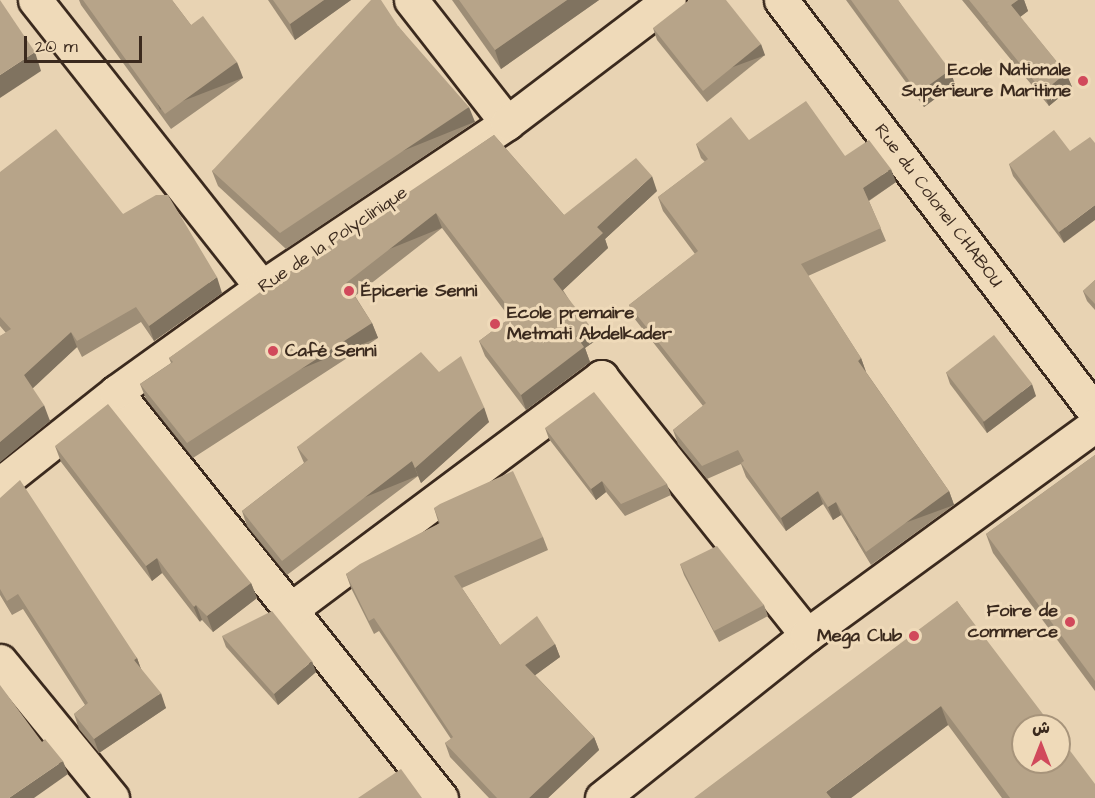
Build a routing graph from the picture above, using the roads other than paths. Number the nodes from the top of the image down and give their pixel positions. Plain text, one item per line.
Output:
1 (35, 0) edge
2 (411, 0) edge
3 (669, 0) edge
4 (781, 0) edge
5 (507, 123) junction
6 (262, 287) junction
7 (116, 392) junction
8 (1095, 412) edge
9 (1095, 425) edge
10 (0, 484) edge
11 (290, 610) junction
12 (807, 635) junction
13 (0, 661) edge
14 (112, 798) edge
15 (441, 798) edge
16 (602, 798) edge

1 - 6 street
2 - 5 street
3 - 5 street, Rue de la Polyclinique
4 - 8 street, Rue du Colonel CHABOU
5 - 6 street, Rue de la Polyclinique
6 - 7 street, Rue de la Polyclinique
7 - 10 street, Rue de la Polyclinique
7 - 11 street
9 - 12 street
11 - 12 street
11 - 15 street
12 - 16 street
13 - 14 street

